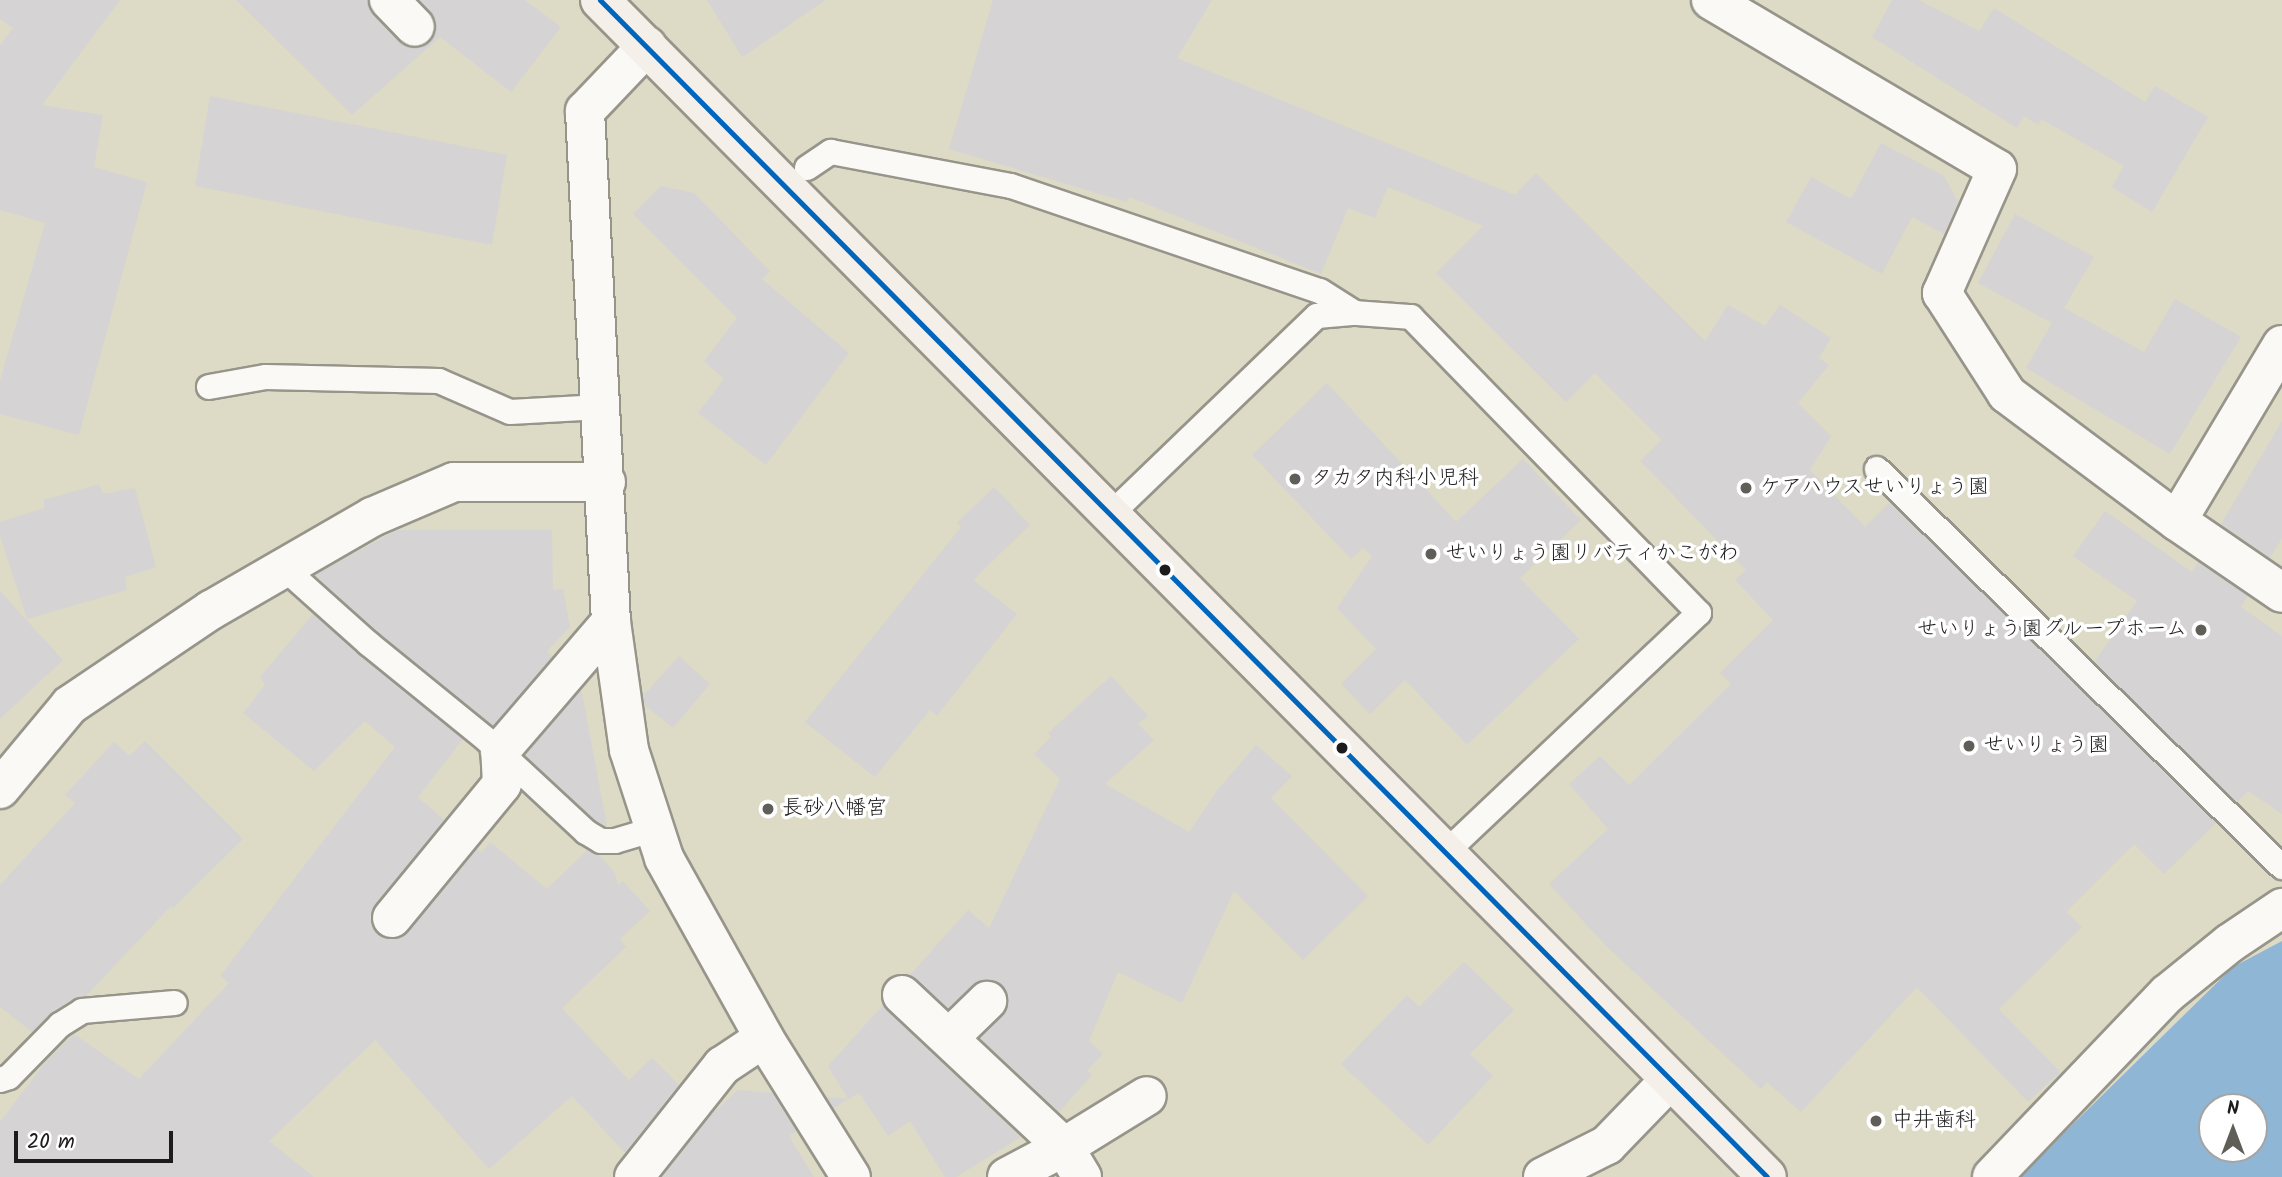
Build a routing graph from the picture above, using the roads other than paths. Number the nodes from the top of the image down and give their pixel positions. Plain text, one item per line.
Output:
1 (600, 0) edge
2 (1711, 0) edge
3 (647, 46) junction
4 (807, 168) dead end
5 (1355, 313) junction
6 (2282, 345) edge
7 (209, 387) dead end
8 (601, 407) junction
9 (1877, 469) dead end
10 (606, 482) junction
11 (1110, 515) junction
12 (2177, 521) junction
13 (284, 568) junction
14 (2282, 593) edge
15 (611, 622) junction
16 (500, 751) junction
17 (0, 789) edge
18 (655, 829) junction
19 (1445, 853) junction
20 (2282, 866) edge
21 (2282, 908) edge
22 (391, 918) dead end
23 (902, 995) dead end
24 (987, 1001) dead end
25 (175, 1003) dead end
26 (950, 1037) junction
27 (764, 1038) junction
28 (0, 1080) edge
29 (1669, 1081) junction
30 (1147, 1096) dead end
31 (1073, 1162) edge
32 (634, 1177) edge
33 (850, 1177) edge
34 (1007, 1177) edge
35 (1543, 1177) edge
36 (1767, 1177) edge
37 (1992, 1177) edge

1 - 3 street
2 - 12 street
3 - 8 street
3 - 11 street
4 - 5 lane
5 - 11 lane
5 - 19 lane
6 - 12 street
7 - 8 lane
8 - 10 street
9 - 20 lane
10 - 13 street
10 - 15 street
11 - 19 street
12 - 14 street
13 - 16 lane
13 - 17 street
15 - 16 street
15 - 18 street
16 - 18 lane
16 - 22 street
18 - 27 street
19 - 29 street
21 - 37 street
23 - 26 street
24 - 26 street
25 - 28 lane
26 - 31 street
27 - 32 street
27 - 33 street
29 - 35 street
29 - 36 street
30 - 31 street
31 - 34 street

